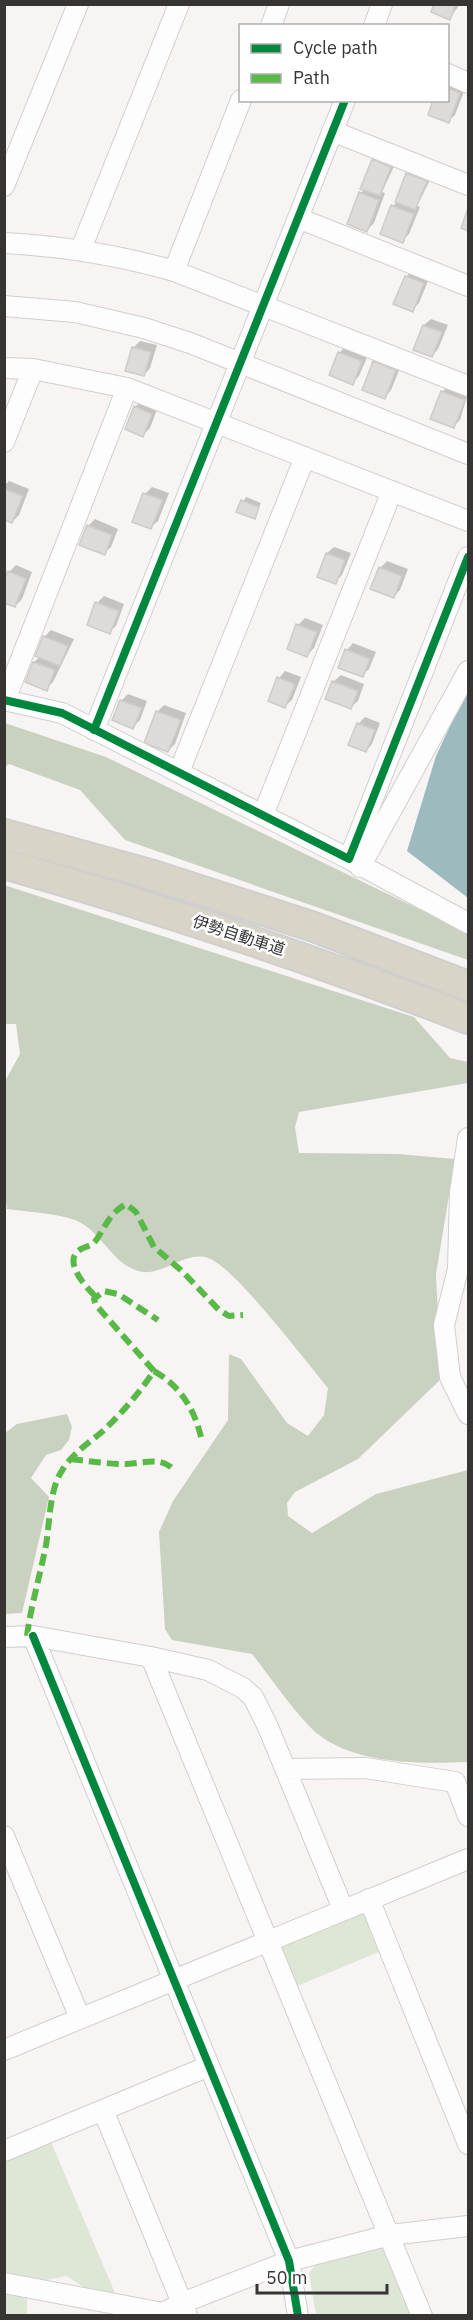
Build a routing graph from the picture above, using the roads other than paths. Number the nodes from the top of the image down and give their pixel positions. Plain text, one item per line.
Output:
1 (78, 4) edge
2 (179, 4) edge
3 (279, 4) edge
4 (382, 4) edge
5 (272, 24) edge
6 (375, 24) edge
7 (449, 75) edge
8 (468, 83) edge
9 (241, 102) edge
10 (344, 102) edge
11 (332, 131) junction
12 (468, 185) edge
13 (4, 186) edge
14 (298, 218) junction
15 (4, 243) edge
16 (81, 249) junction
17 (174, 271) junction
18 (468, 286) edge
19 (264, 304) junction
20 (4, 306) edge
21 (240, 363) junction
22 (4, 368) edge
23 (33, 369) junction
24 (468, 386) edge
25 (127, 388) junction
26 (216, 422) junction
27 (4, 442) edge
28 (468, 454) edge
29 (305, 458) junction
30 (392, 491) junction
31 (468, 521) edge
32 (468, 557) edge
33 (468, 671) edge
34 (5, 700) edge
35 (94, 730) junction
36 (179, 772) junction
37 (263, 815) junction
38 (4, 834) edge
39 (355, 863) junction
40 (4, 864) edge
41 (468, 923) edge
42 (468, 986) edge
43 (468, 1019) edge
44 (468, 1138) edge
45 (468, 1414) edge
46 (33, 1636) junction
47 (4, 1637) edge
48 (151, 1657) junction
49 (285, 1769) junction
50 (468, 1816) edge
51 (4, 1836) edge
52 (468, 1860) edge
53 (369, 1899) junction
54 (343, 1909) junction
55 (268, 1939) junction
56 (174, 1979) junction
57 (80, 2018) junction
58 (4, 2050) edge
59 (209, 2066) junction
60 (103, 2110) junction
61 (468, 2144) edge
62 (4, 2151) edge
63 (468, 2226) edge
64 (390, 2235) junction
65 (289, 2261) junction
66 (4, 2283) edge
67 (184, 2309) edge
68 (298, 2316) edge
69 (422, 2316) edge

1 - 13 street
2 - 16 street
3 - 5 street
4 - 6 street
7 - 8 street
9 - 17 street
10 - 11 street
11 - 12 street
11 - 14 street
14 - 18 street
14 - 19 street
15 - 16 street
16 - 17 street
17 - 19 street
19 - 21 street
19 - 24 street
20 - 21 street
21 - 26 street
21 - 28 street
22 - 23 street
23 - 25 street
23 - 27 street
25 - 26 street
25 - 34 street
26 - 29 street
26 - 35 street
29 - 30 street
29 - 36 street
30 - 31 street
30 - 37 street
32 - 39 street
33 - 39 street
34 - 35 street
35 - 36 street
36 - 37 street
37 - 39 street
38 - 42 highway, 伊勢自動車道
39 - 41 street
40 - 43 highway, 伊勢自動車道
44 - 45 street
46 - 47 street
46 - 48 street
46 - 56 street
48 - 49 street
48 - 55 street
49 - 50 street
49 - 54 street
51 - 57 street
52 - 53 street
53 - 54 street
53 - 61 street
54 - 55 street
55 - 56 street
55 - 64 street
56 - 57 street
56 - 59 street
57 - 58 street
59 - 60 street
59 - 65 street
60 - 62 street
60 - 67 street
63 - 64 street
64 - 65 street
64 - 69 street
65 - 67 street
65 - 68 street
66 - 67 street

